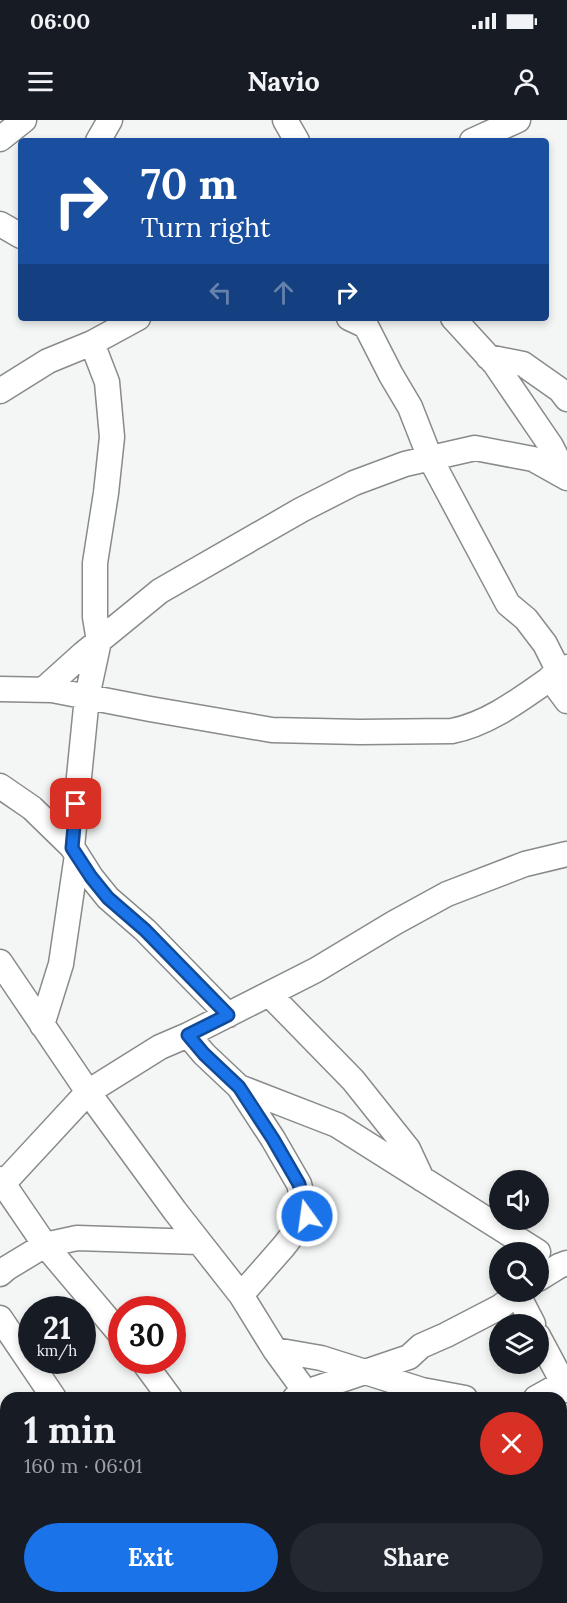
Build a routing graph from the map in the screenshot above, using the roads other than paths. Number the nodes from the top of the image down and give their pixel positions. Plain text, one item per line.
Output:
1 (24, 120) edge
2 (110, 120) edge
3 (518, 120) edge
4 (100, 138) edge
5 (479, 138) edge
6 (0, 139) edge
7 (0, 224) edge
8 (18, 234) edge
9 (132, 321) edge
10 (355, 321) edge
11 (456, 321) edge
12 (92, 343) junction
13 (489, 357) junction
14 (0, 391) edge
15 (567, 399) edge
16 (430, 458) junction
17 (567, 478) edge
18 (99, 641) junction
19 (559, 672) edge
20 (0, 689) edge
21 (44, 690) junction
22 (87, 697) junction
23 (567, 701) edge
24 (0, 786) edge
25 (75, 851) junction
26 (567, 854) edge
27 (0, 962) edge
28 (268, 994) junction
29 (228, 1015) junction
30 (42, 1025) junction
31 (188, 1035) junction
32 (239, 1087) junction
33 (88, 1092) junction
34 (286, 1105) junction
35 (279, 1150) junction
36 (422, 1179) junction
37 (1, 1183) edge
38 (199, 1242) junction
39 (521, 1242) edge
40 (45, 1245) junction
41 (549, 1258) edge
42 (563, 1264) edge
43 (549, 1272) edge
44 (0, 1274) edge
45 (242, 1295) junction
46 (506, 1302) edge
47 (0, 1318) edge
48 (108, 1319) edge
49 (275, 1350) junction
50 (549, 1356) edge
51 (410, 1357) junction
52 (367, 1371) junction
53 (152, 1374) edge
54 (565, 1386) edge
55 (398, 1390) edge
56 (50, 1392) edge
57 (166, 1392) edge
58 (301, 1392) edge
59 (314, 1392) edge
60 (429, 1392) edge
61 (550, 1392) edge

1 - 6 street
2 - 4 street
3 - 5 street
7 - 8 street
9 - 12 street
10 - 16 street
11 - 13 street
12 - 14 street
12 - 18 street
13 - 15 street
13 - 17 street
16 - 17 street
16 - 18 street
16 - 19 street
18 - 21 street
18 - 22 street
19 - 22 street
19 - 23 street
20 - 21 street
21 - 22 street
22 - 25 street
24 - 25 street
25 - 29 street
25 - 30 street
26 - 28 street
27 - 30 street
28 - 29 street
28 - 36 street
29 - 31 street
30 - 33 street
31 - 32 street
31 - 33 street
32 - 34 street
32 - 35 street
33 - 37 street
33 - 38 street
34 - 35 street
34 - 36 street
35 - 45 street
36 - 39 street
37 - 40 street
38 - 40 street
38 - 45 street
40 - 44 street
40 - 48 street
41 - 42 street
42 - 43 street
45 - 49 street
46 - 51 street
47 - 56 street
49 - 52 street
49 - 58 street
50 - 54 street
51 - 52 street
51 - 55 street
52 - 55 street
52 - 59 street
53 - 57 street
54 - 61 street
55 - 60 street

